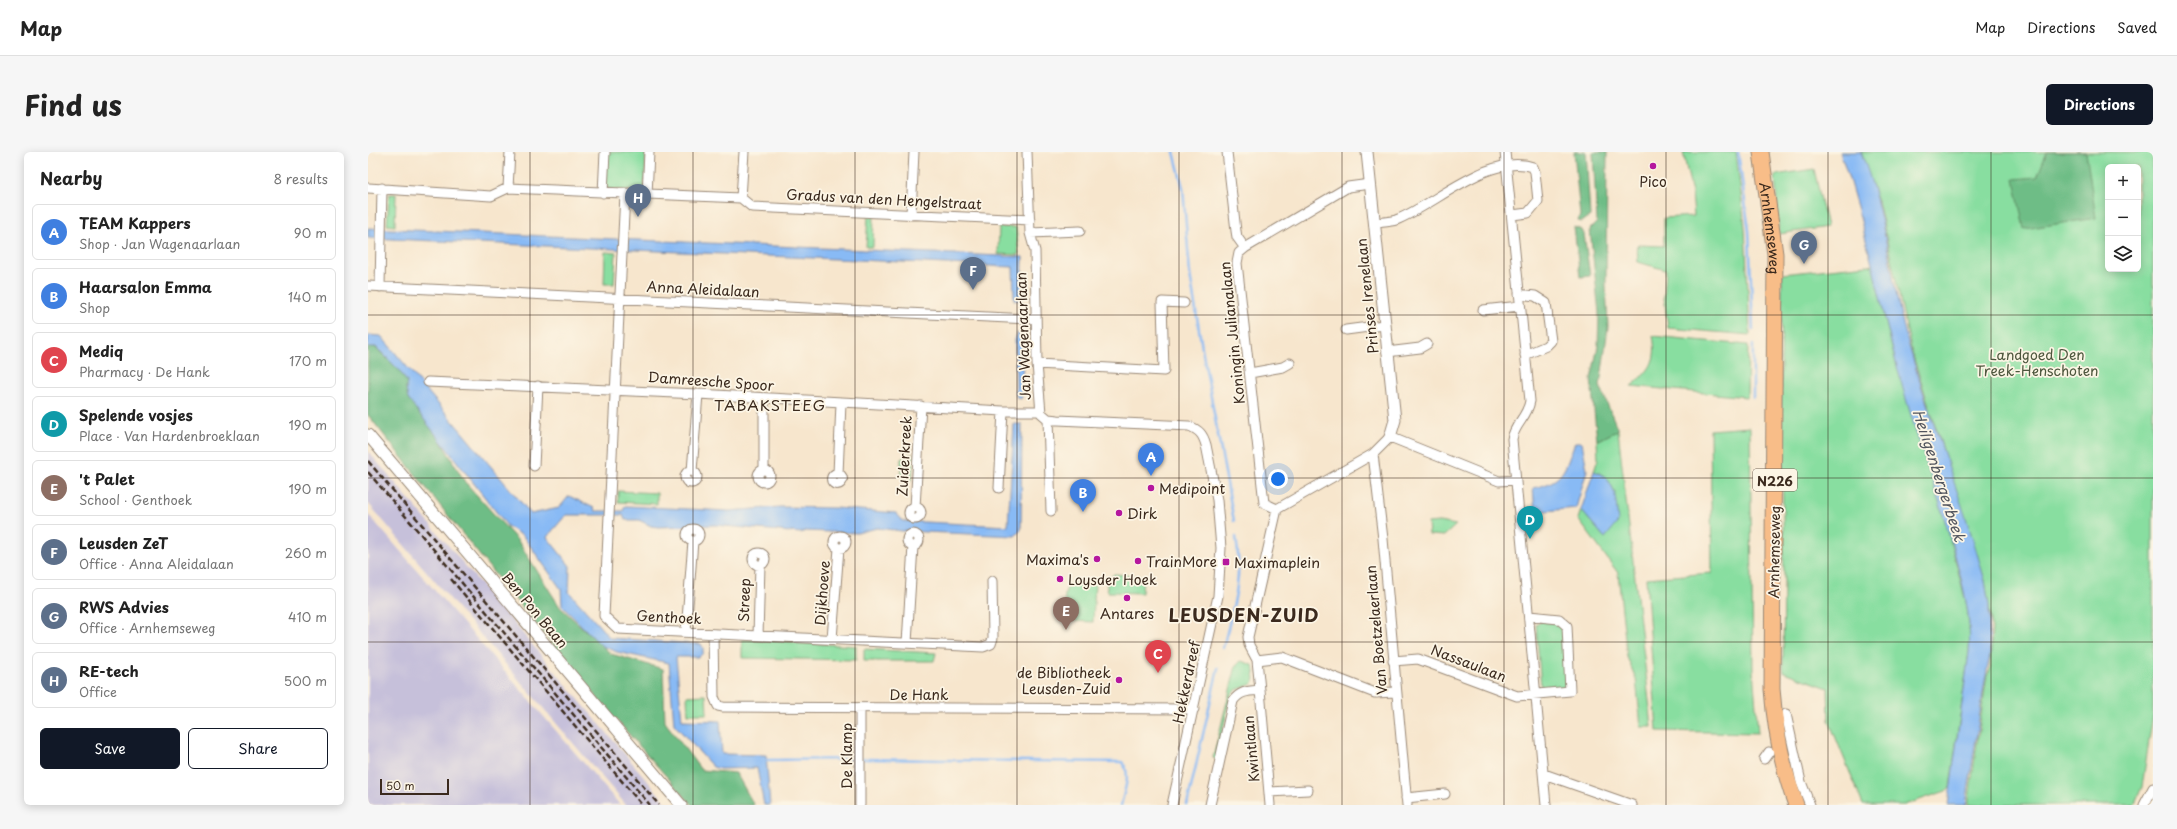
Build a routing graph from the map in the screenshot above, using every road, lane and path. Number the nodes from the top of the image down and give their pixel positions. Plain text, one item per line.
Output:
1 (510, 152) edge
2 (605, 152) edge
3 (649, 152) edge
4 (744, 152) edge
5 (914, 152) edge
6 (1027, 152) edge
7 (1227, 152) edge
8 (1367, 152) edge
9 (1505, 152) edge
10 (1761, 152) edge
11 (1506, 164) junction
12 (1370, 184) junction
13 (368, 188) edge
14 (382, 188) junction
15 (508, 188) junction
16 (603, 193) junction
17 (625, 194) junction
18 (647, 194) junction
19 (741, 198) junction
20 (910, 215) junction
21 (1512, 215) junction
22 (1030, 220) junction
23 (1375, 223) junction
24 (1080, 231) dead end
25 (1030, 233) junction
26 (1246, 248) junction
27 (368, 286) edge
28 (380, 287) junction
29 (1519, 294) junction
30 (619, 299) junction
31 (1184, 303) dead end
32 (1520, 306) junction
33 (1483, 310) dead end
34 (1036, 317) junction
35 (1384, 325) junction
36 (1346, 330) dead end
37 (1428, 344) dead end
38 (1387, 352) junction
39 (1525, 355) junction
40 (1290, 363) dead end
41 (1037, 364) junction
42 (1250, 373) junction
43 (428, 382) dead end
44 (538, 386) junction
45 (615, 390) junction
46 (698, 394) junction
47 (764, 399) junction
48 (841, 403) junction
49 (921, 406) junction
50 (1003, 411) junction
51 (1040, 411) junction
52 (1048, 419) junction
53 (368, 435) edge
54 (1390, 437) junction
55 (1373, 454) junction
56 (534, 466) dead end
57 (764, 470) dead end
58 (692, 471) dead end
59 (838, 474) dead end
60 (1516, 480) junction
61 (999, 488) dead end
62 (915, 507) dead end
63 (1277, 509) junction
64 (1051, 511) dead end
65 (693, 541) dead end
66 (913, 546) dead end
67 (839, 548) dead end
68 (760, 565) dead end
69 (992, 581) dead end
70 (1529, 616) junction
71 (686, 632) junction
72 (713, 634) junction
73 (758, 636) junction
74 (832, 640) junction
75 (907, 643) junction
76 (1257, 660) junction
77 (1393, 661) junction
78 (1260, 690) junction
79 (1395, 692) junction
80 (1536, 694) junction
81 (860, 708) junction
82 (1194, 709) junction
83 (1786, 714) dead end
84 (1544, 774) junction
85 (2153, 788) edge
86 (1308, 790) dead end
87 (1269, 792) junction
88 (1445, 794) dead end
89 (1406, 802) edge
90 (681, 805) edge
91 (860, 805) edge
92 (1172, 805) edge
93 (1210, 805) edge
94 (1270, 805) edge
95 (1546, 805) edge
96 (1632, 805) edge
97 (1796, 805) edge
98 (1810, 805) edge
99 (2144, 805) edge

1 - 15 street
2 - 16 street
3 - 18 street
4 - 19 street
5 - 20 street
6 - 22 street, Jan Wagenaarlaan
7 - 26 street, Koningin Julianalaan
8 - 12 street, Prinses Irenelaan
9 - 11 street
10 - 97 main road, Arnhemseweg / N226
11 - 21 street
11 - 21 street
11 - 23 street
12 - 23 street, Prinses Irenelaan
12 - 26 street
13 - 14 street
14 - 15 street
14 - 28 street
15 - 16 street
16 - 17 street
17 - 18 street
17 - 30 street, Genthoek
18 - 19 street
19 - 20 street, Gradus van den Hengelstraat
20 - 22 street, Gradus van den Hengelstraat
21 - 29 street
22 - 25 street, Jan Wagenaarlaan
23 - 35 street, Prinses Irenelaan
24 - 25 street
25 - 34 street, Jan Wagenaarlaan
26 - 42 street, Koningin Julianalaan
27 - 28 street, Anna Aleidalaan
28 - 30 street, Anna Aleidalaan
29 - 32 street
29 - 39 street
30 - 34 street, Anna Aleidalaan
30 - 45 street, Genthoek
31 - 41 street
32 - 33 street
32 - 39 street
34 - 41 street, Jan Wagenaarlaan
35 - 36 street
35 - 38 street, Prinses Irenelaan
37 - 38 street
38 - 54 street, Prinses Irenelaan
39 - 60 street
40 - 42 street
41 - 51 street, Jan Wagenaarlaan
42 - 63 street, Koningin Julianalaan
43 - 44 street, Damreesche Spoor
44 - 45 street, Damreesche Spoor
44 - 56 street
45 - 46 street, Damreesche Spoor
45 - 71 street, Genthoek
46 - 47 street, Damreesche Spoor
46 - 58 street
47 - 48 street, Damreesche Spoor
47 - 57 street
48 - 49 street, Damreesche Spoor
48 - 59 street
49 - 50 street, Damreesche Spoor
49 - 62 street, Zuiderkreek
50 - 51 street, Damreesche Spoor
50 - 61 street
51 - 52 street, Jan Wagenaarlaan
52 - 64 street
52 - 82 street, Hekkerdreef
53 - 90 street, Ben Pon Baan
54 - 55 street
54 - 60 street
55 - 63 street
55 - 77 street, Van Boetzelaerlaan
60 - 70 street
63 - 76 street, Kwintlaan
65 - 71 street
66 - 75 street
67 - 74 street, Dijkhoeve
68 - 73 street, Streep
69 - 75 street, Genthoek
70 - 80 street
70 - 80 street, Nassaulaan
71 - 72 street, Genthoek
72 - 73 street, Genthoek
72 - 81 street, De Hank
73 - 74 street, Genthoek
74 - 75 street, Genthoek
76 - 78 street, Kwintlaan
76 - 79 street
77 - 79 street, Van Boetzelaerlaan
77 - 80 street, Nassaulaan
78 - 87 street, Kwintlaan
78 - 93 street
79 - 89 street, Van Boetzelaerlaan
80 - 84 street
81 - 82 street, De Hank
81 - 91 street, De Klamp
82 - 92 street, Hekkerdreef
83 - 98 street
84 - 95 street
84 - 96 street
85 - 99 street
86 - 87 street
87 - 94 street, Kwintlaan
88 - 89 street

